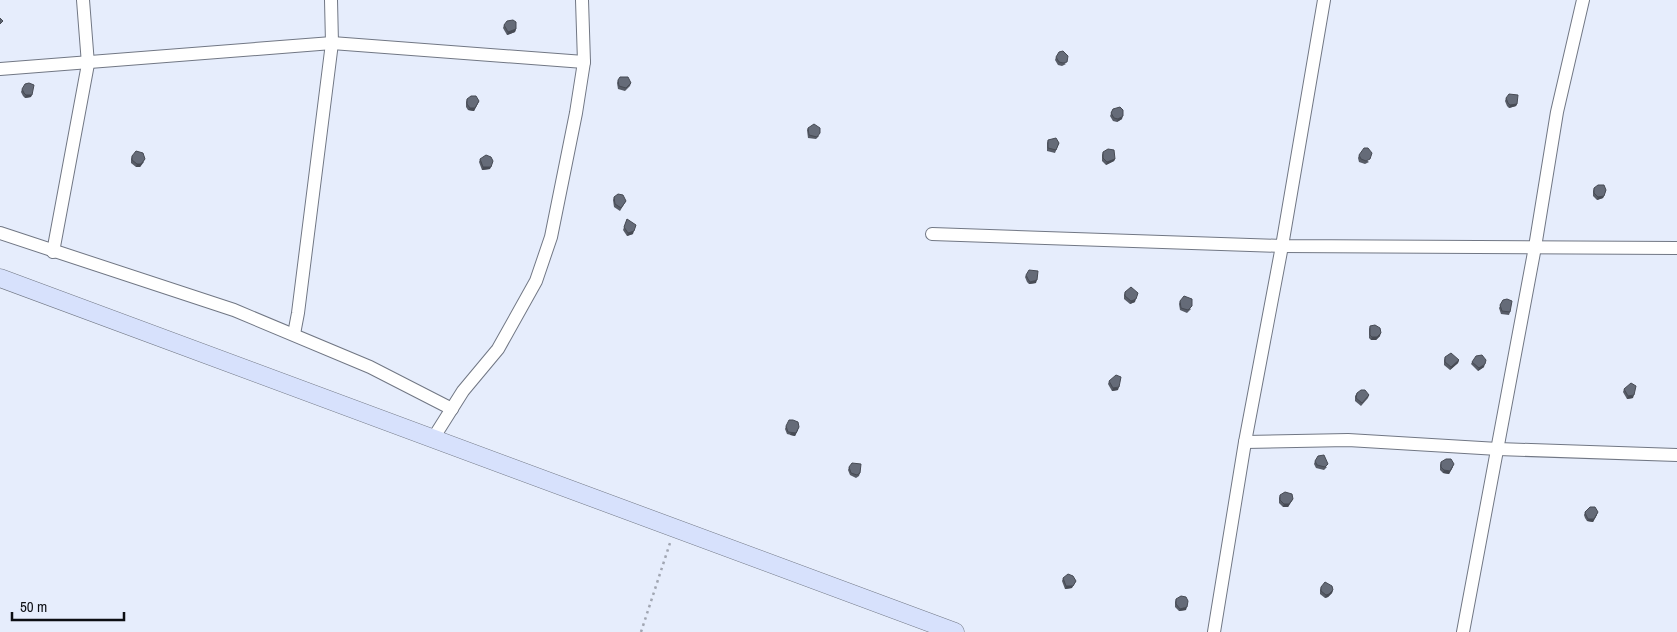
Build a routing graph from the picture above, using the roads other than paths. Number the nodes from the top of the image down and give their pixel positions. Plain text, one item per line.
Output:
1 (83, 0) edge
2 (331, 0) edge
3 (582, 0) edge
4 (1324, 0) edge
5 (1583, 0) edge
6 (332, 43) junction
7 (584, 62) junction
8 (88, 64) junction
9 (0, 69) edge
10 (0, 233) edge
11 (932, 234) dead end
12 (1282, 246) junction
13 (1535, 247) junction
14 (1677, 248) edge
15 (53, 252) junction
16 (0, 278) edge
17 (294, 334) junction
18 (452, 409) junction
19 (434, 437) junction
20 (1245, 442) junction
21 (1498, 449) junction
22 (1677, 455) edge
23 (954, 632) edge
24 (1214, 632) edge
25 (1463, 632) edge

1 - 8 street
2 - 6 street
3 - 7 street
4 - 12 street
5 - 13 street
6 - 7 street
6 - 8 street
6 - 17 street
7 - 18 street
8 - 9 street
8 - 15 street
10 - 15 street
11 - 12 street
12 - 13 street
12 - 20 street
13 - 14 street
13 - 21 street
15 - 17 street
16 - 19 street
17 - 18 street
18 - 19 street
19 - 23 street
20 - 21 street
20 - 24 street
21 - 22 street
21 - 25 street

